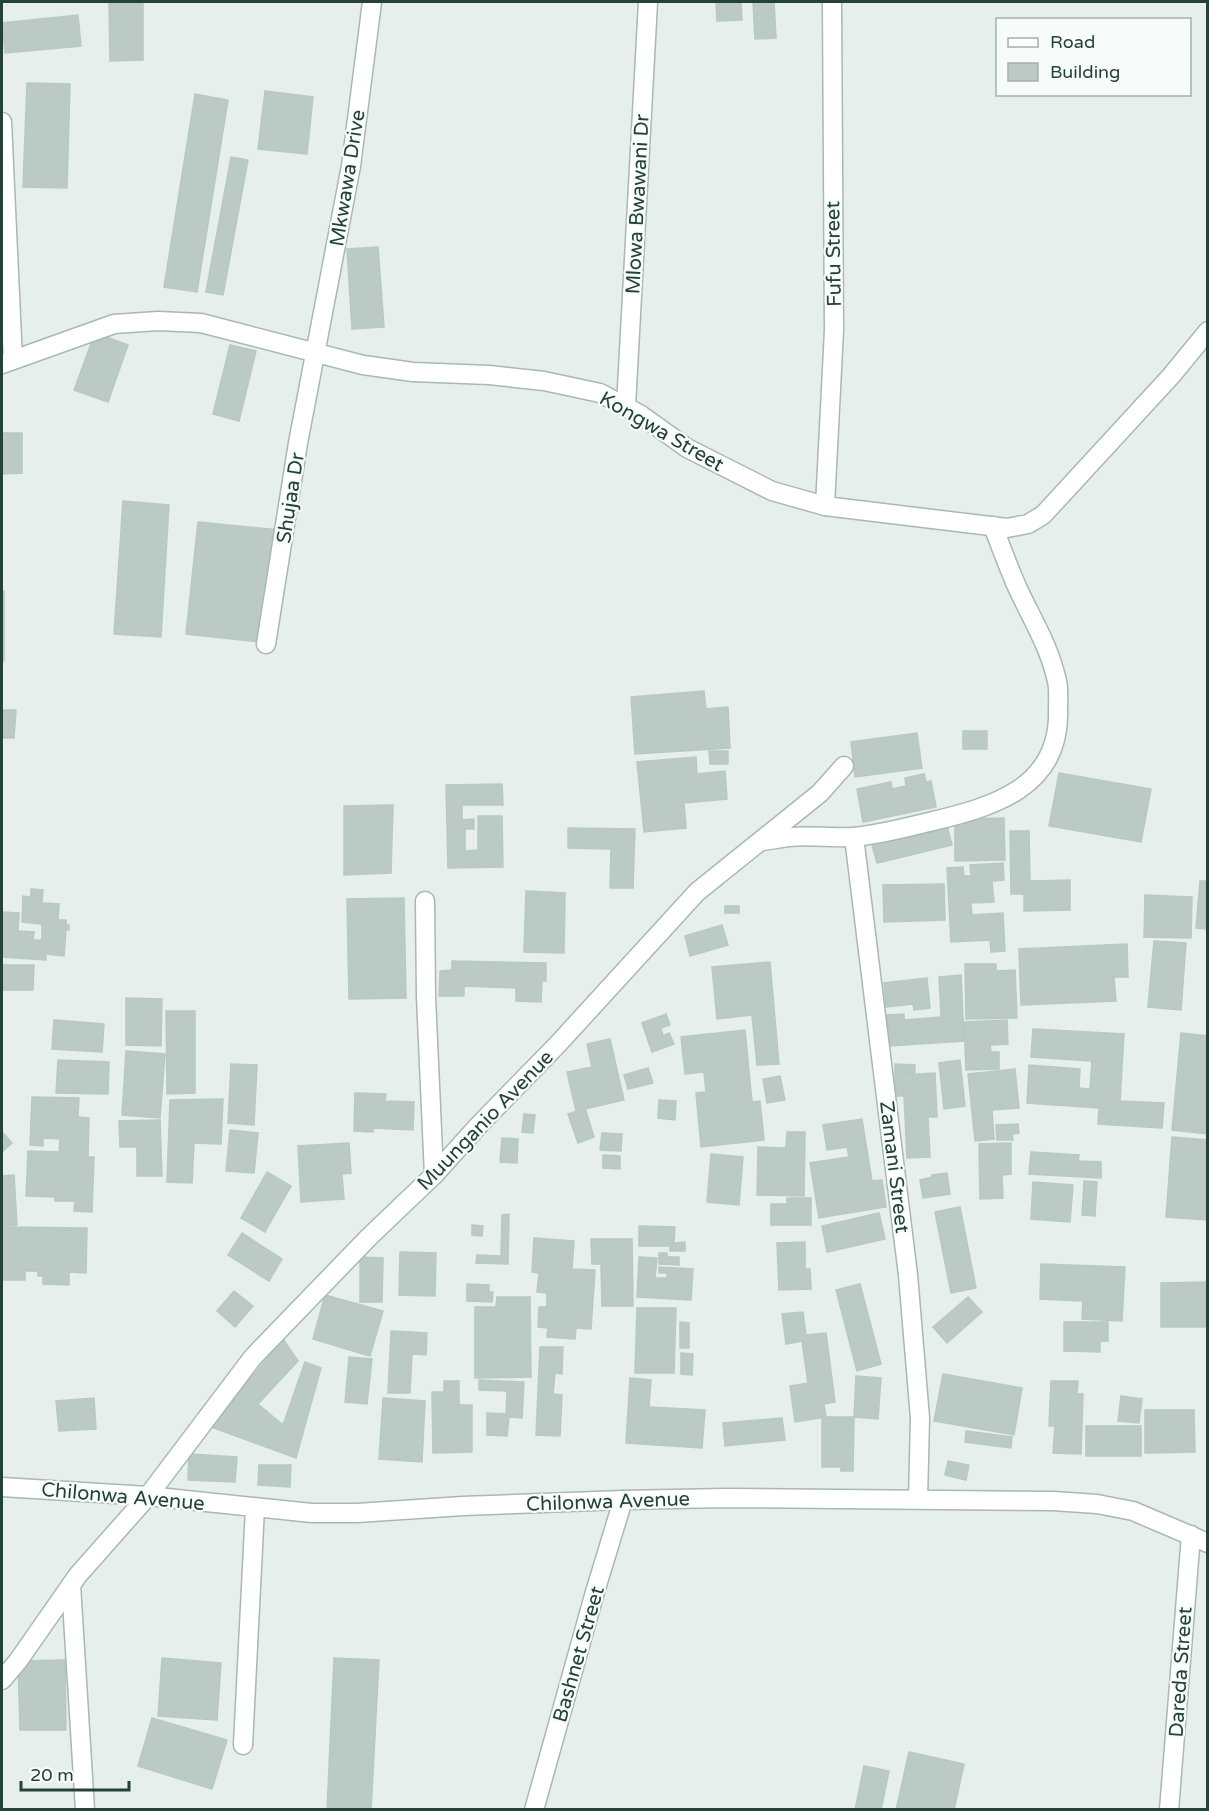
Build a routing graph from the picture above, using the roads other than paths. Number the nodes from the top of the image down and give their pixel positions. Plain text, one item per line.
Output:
1 (372, 2) edge
2 (648, 2) edge
3 (832, 2) edge
4 (2, 122) edge
5 (1208, 331) edge
6 (315, 354) junction
7 (7, 362) edge
8 (626, 406) junction
9 (825, 506) junction
10 (993, 526) junction
11 (266, 644) dead end
12 (844, 765) dead end
13 (854, 837) junction
14 (760, 841) junction
15 (425, 901) dead end
16 (434, 1174) junction
17 (2, 1487) edge
18 (148, 1496) junction
19 (918, 1499) junction
20 (623, 1500) junction
21 (255, 1508) junction
22 (1191, 1535) junction
23 (1208, 1543) edge
24 (71, 1585) junction
25 (2, 1680) edge
26 (243, 1745) dead end
27 (85, 1809) edge
28 (534, 1809) edge
29 (1169, 1809) edge

1 - 6 street, Mkwawa Drive
2 - 8 street, Mlowa Bwawani Dr
3 - 9 street, Fufu Street
4 - 7 street
5 - 10 street, Kongwa Street
6 - 7 street, Kongwa Street
6 - 8 street, Kongwa Street
6 - 11 street, Shujaa Dr
8 - 9 street, Kongwa Street
9 - 10 street, Kongwa Street
10 - 13 street
12 - 14 street, Muunganio Avenue
13 - 14 street
13 - 19 street, Zamani Street
14 - 16 street, Muunganio Avenue
15 - 16 street
16 - 18 street, Muunganio Avenue
17 - 18 street, Chilonwa Avenue
18 - 21 street, Chilonwa Avenue
18 - 24 street, Muunganio Avenue
19 - 20 street, Chilonwa Avenue
19 - 22 street, Chilonwa Avenue
20 - 21 street, Chilonwa Avenue
20 - 28 street, Bashnet Street
21 - 26 street
22 - 23 street, Chilonwa Avenue
22 - 29 street, Dareda Street
24 - 25 street, Muunganio Avenue
24 - 27 street

